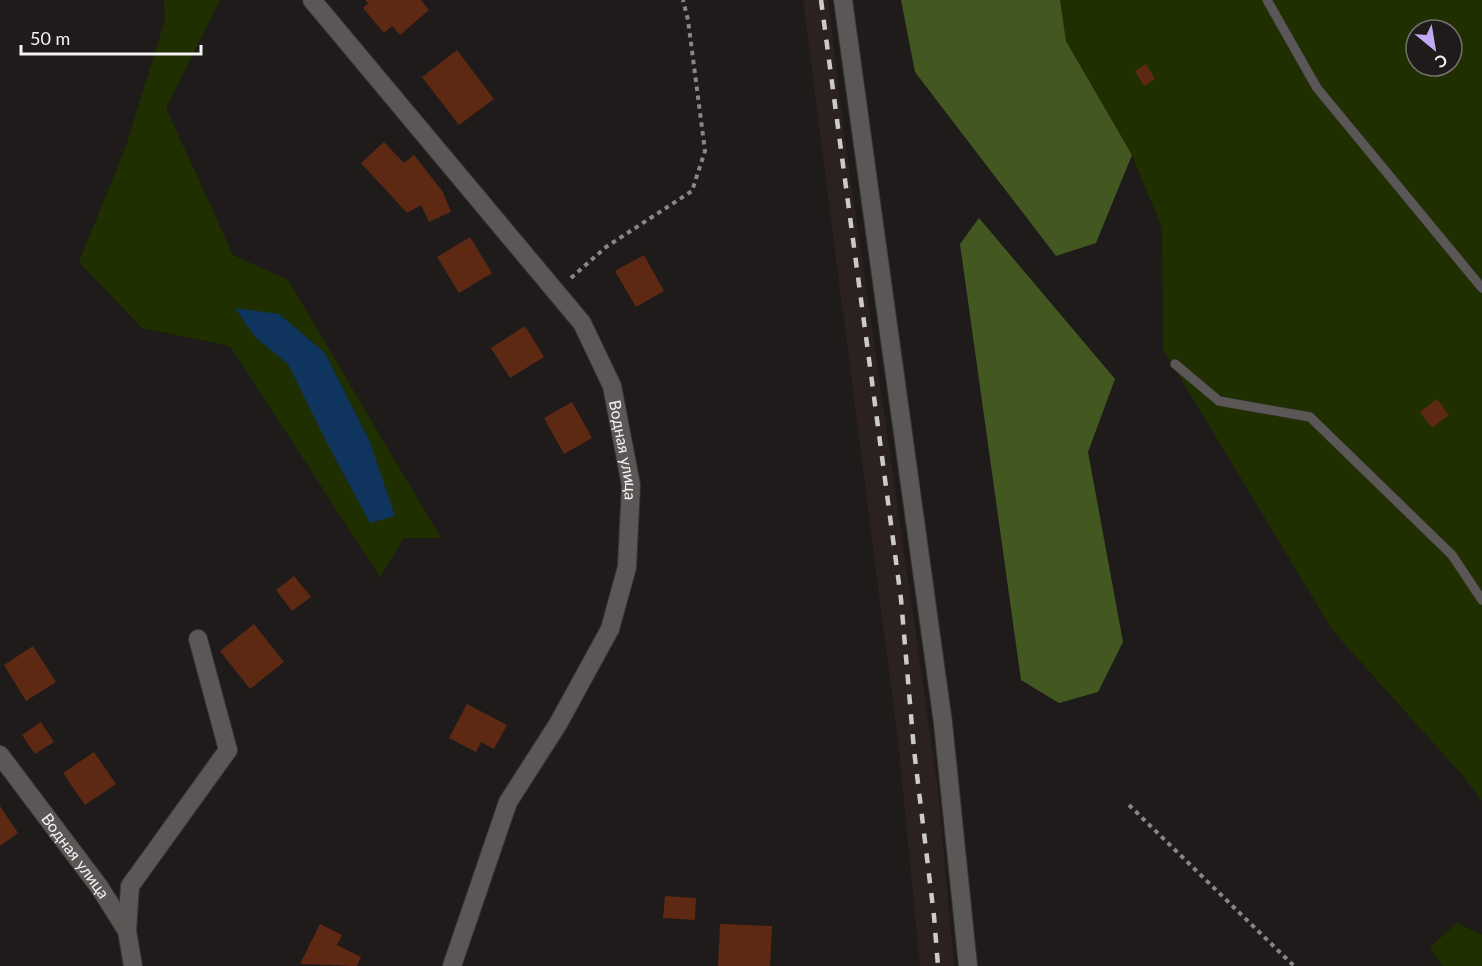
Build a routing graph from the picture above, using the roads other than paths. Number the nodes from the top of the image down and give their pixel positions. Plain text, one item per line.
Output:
1 (312, 0) edge
2 (843, 0) edge
3 (1267, 0) edge
4 (1482, 288) edge
5 (1175, 364) dead end
6 (1482, 600) edge
7 (198, 639) dead end
8 (0, 755) edge
9 (127, 931) junction
10 (133, 966) edge
11 (452, 966) edge
12 (968, 966) edge

1 - 11 street, Водная улица
2 - 12 street
3 - 4 lane
5 - 6 lane
7 - 9 street
8 - 9 street, Водная улица
9 - 10 street, Водная улица

